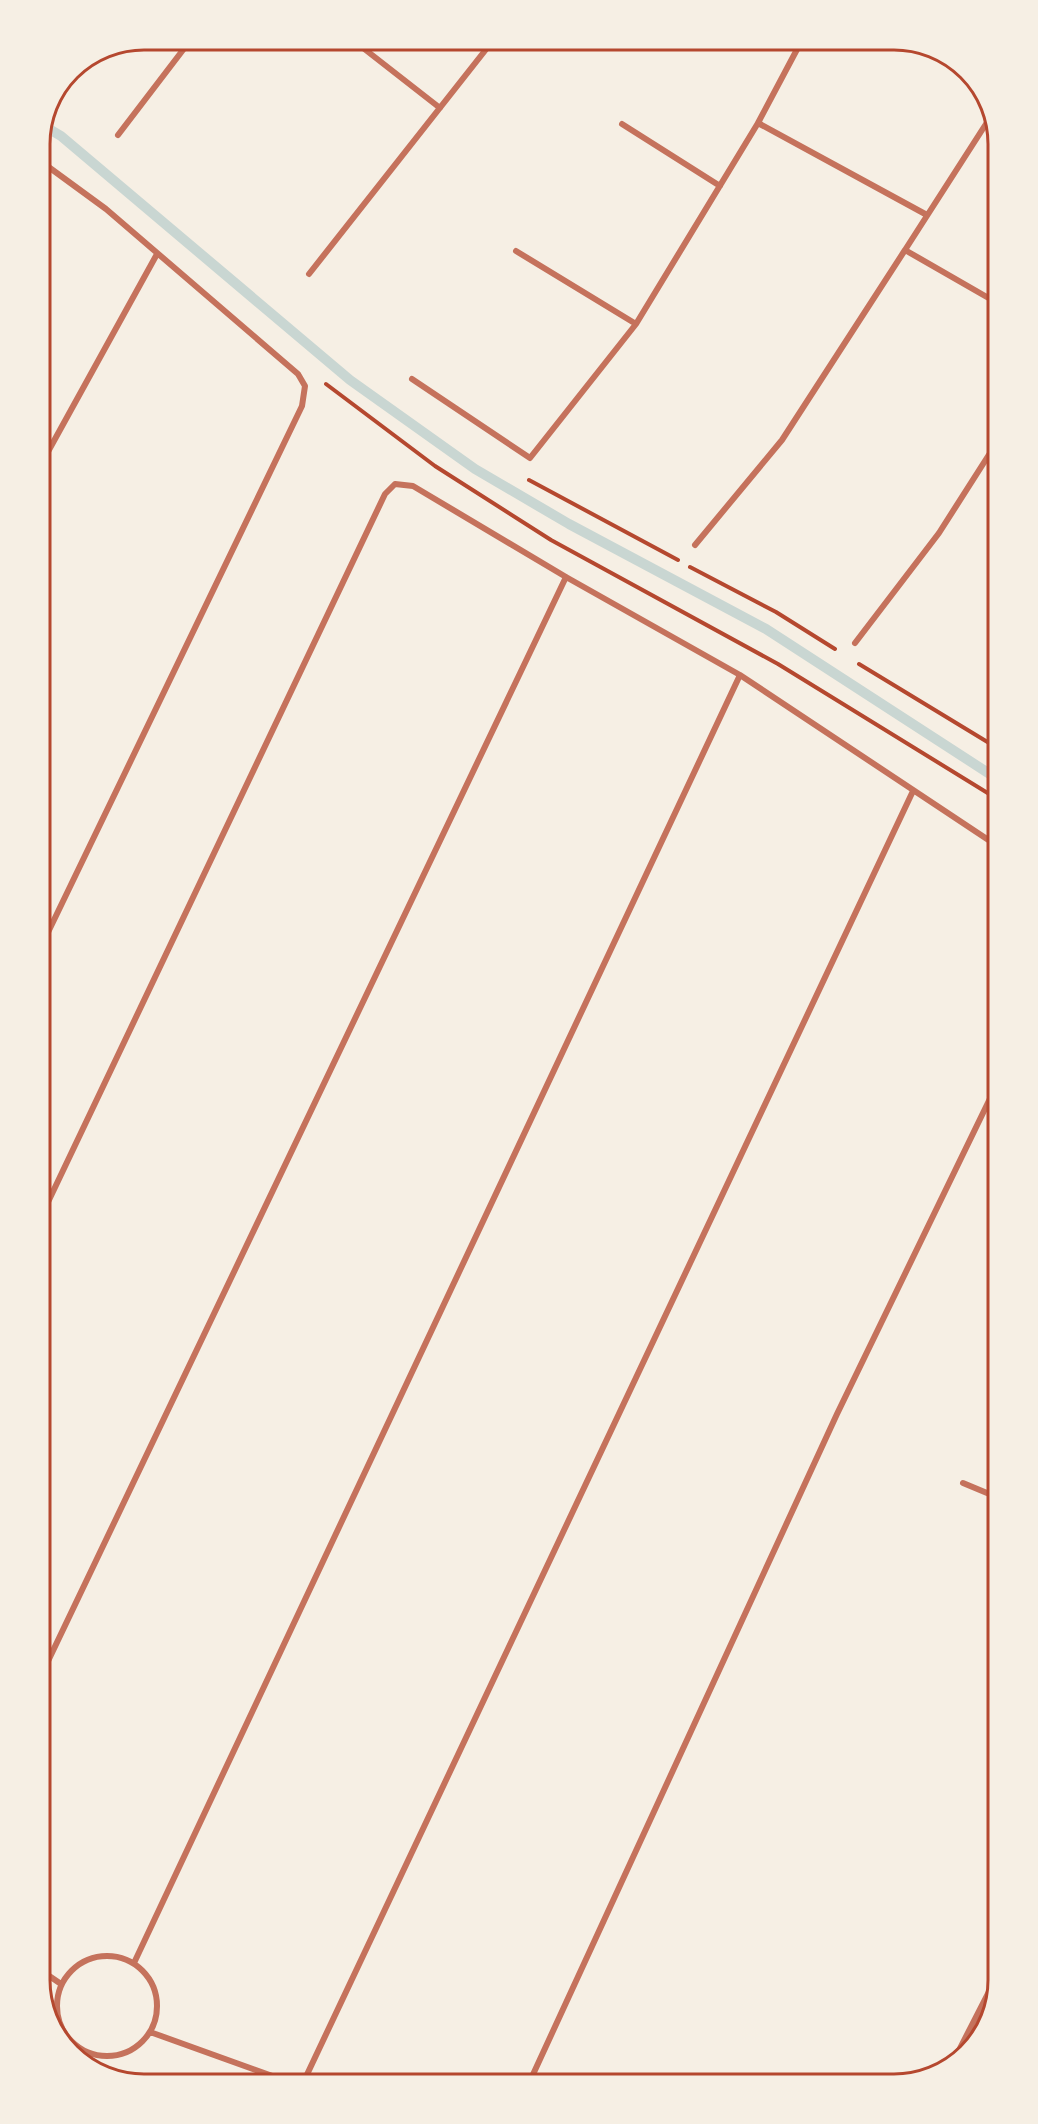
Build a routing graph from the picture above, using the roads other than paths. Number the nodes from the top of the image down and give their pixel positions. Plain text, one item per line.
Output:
1 (184, 49) edge
2 (364, 49) edge
3 (486, 49) edge
4 (797, 50) edge
5 (440, 108) junction
6 (758, 123) junction
7 (986, 123) edge
8 (622, 124) dead end
9 (118, 135) dead end
10 (50, 168) edge
11 (720, 186) junction
12 (927, 215) junction
13 (905, 250) junction
14 (516, 251) dead end
15 (157, 254) junction
16 (309, 274) dead end
17 (988, 298) edge
18 (636, 324) junction
19 (412, 379) dead end
20 (50, 448) edge
21 (988, 456) edge
22 (695, 545) dead end
23 (566, 577) junction
24 (855, 644) dead end
25 (740, 675) junction
26 (913, 791) junction
27 (988, 840) edge
28 (50, 929) edge
29 (988, 1103) edge
30 (49, 1199) edge
31 (963, 1483) dead end
32 (988, 1493) edge
33 (49, 1659) edge
34 (134, 1963) junction
35 (49, 1976) edge
36 (61, 1984) junction
37 (988, 1994) edge
38 (58, 2019) edge
39 (150, 2032) junction
40 (961, 2047) edge
41 (79, 2049) edge
42 (267, 2074) edge
43 (307, 2074) edge
44 (534, 2074) edge

1 - 9 street
2 - 5 street
3 - 5 street
4 - 6 street
5 - 16 street
6 - 11 street
6 - 12 street
7 - 12 street
8 - 11 street
10 - 15 street
11 - 18 street
12 - 13 street
13 - 17 street
13 - 22 street
14 - 18 street
15 - 20 street
15 - 28 street
18 - 19 street
21 - 24 street
23 - 25 street
23 - 30 street
23 - 33 street
25 - 26 street
25 - 34 street
26 - 27 street
26 - 43 street
29 - 44 street
31 - 32 street
34 - 36 street
34 - 39 street
35 - 36 street
36 - 38 street
37 - 40 street
39 - 41 street
39 - 42 street

